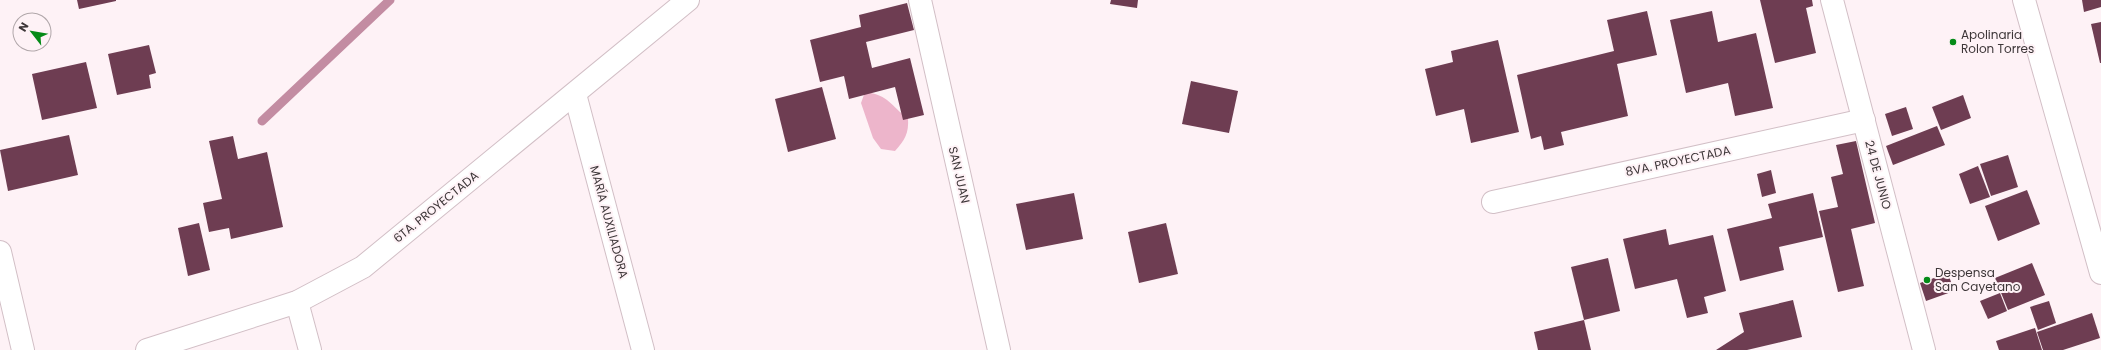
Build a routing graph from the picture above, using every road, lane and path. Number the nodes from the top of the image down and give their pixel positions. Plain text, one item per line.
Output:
1 (688, 0) edge
2 (920, 0) edge
3 (1832, 0) edge
4 (2024, 0) edge
5 (575, 94) junction
6 (1864, 120) junction
7 (1493, 202) dead end
8 (0, 252) edge
9 (2101, 273) edge
10 (297, 302) junction
11 (23, 350) edge
12 (147, 350) edge
13 (310, 350) edge
14 (644, 350) edge
15 (999, 350) edge
16 (1924, 350) edge

1 - 5 street, 6TA. PROYECTADA
2 - 15 street, SAN JUAN
3 - 6 street, 24 DE JUNIO
4 - 9 street
5 - 10 street, 6TA. PROYECTADA
5 - 14 street, MARÍA AUXILIADORA
6 - 7 street, 8VA. PROYECTADA
6 - 16 street, 24 DE JUNIO
8 - 11 street
10 - 12 street, 6TA. PROYECTADA
10 - 13 street

